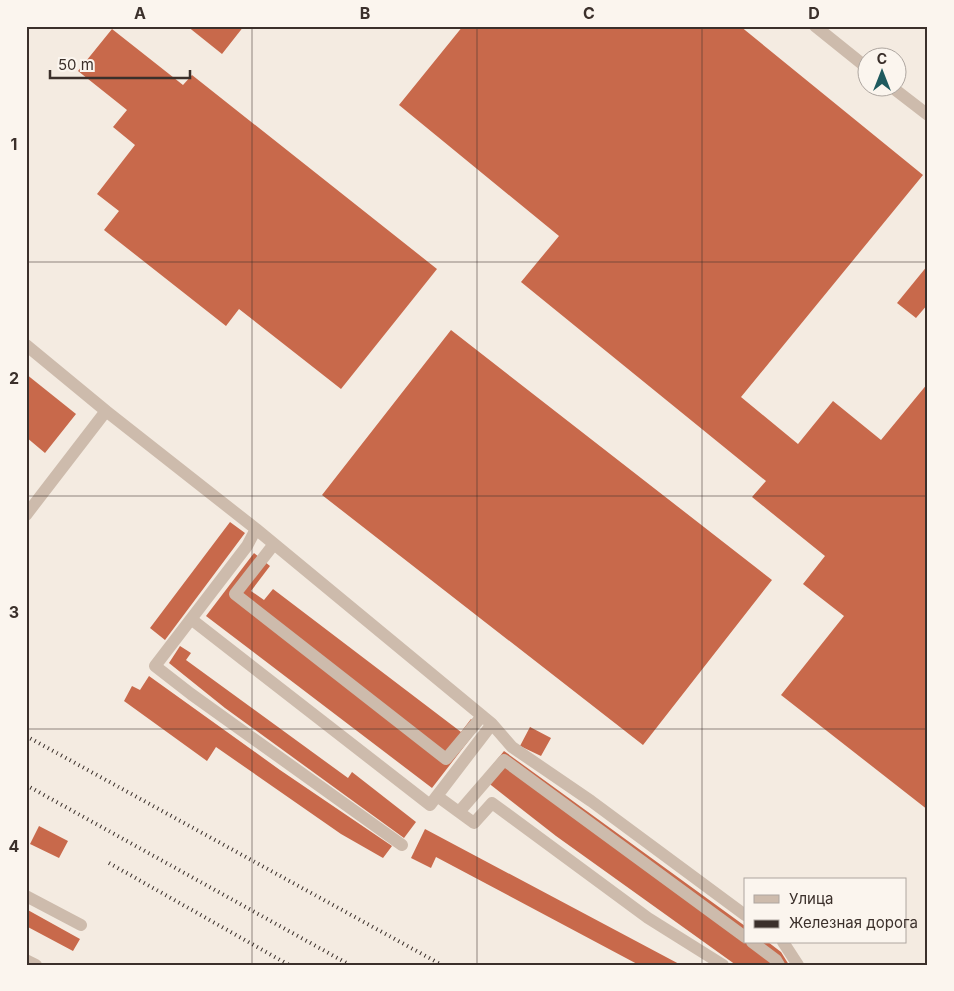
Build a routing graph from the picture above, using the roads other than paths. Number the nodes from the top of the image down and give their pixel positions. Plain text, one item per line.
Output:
1 (815, 26) edge
2 (856, 58) edge
3 (906, 98) edge
4 (928, 115) edge
5 (26, 345) edge
6 (106, 411) junction
7 (26, 515) edge
8 (256, 529) junction
9 (274, 544) junction
10 (191, 619) junction
11 (487, 720) junction
12 (437, 796) junction
13 (459, 812) junction
14 (402, 845) dead end
15 (26, 896) edge
16 (744, 914) edge
17 (81, 925) dead end
18 (744, 936) edge
19 (755, 944) edge
20 (784, 944) edge
21 (26, 960) edge
22 (36, 965) edge
23 (723, 965) edge
24 (779, 965) edge
25 (798, 965) edge

1 - 2 street
3 - 4 street
5 - 6 street
6 - 7 street
6 - 8 street
8 - 9 street
8 - 10 street
9 - 11 street
9 - 11 street
10 - 12 street
10 - 14 street
11 - 12 street
11 - 16 street
12 - 13 street
13 - 18 street
13 - 23 street
15 - 17 street
19 - 24 street
20 - 25 street
21 - 22 street

